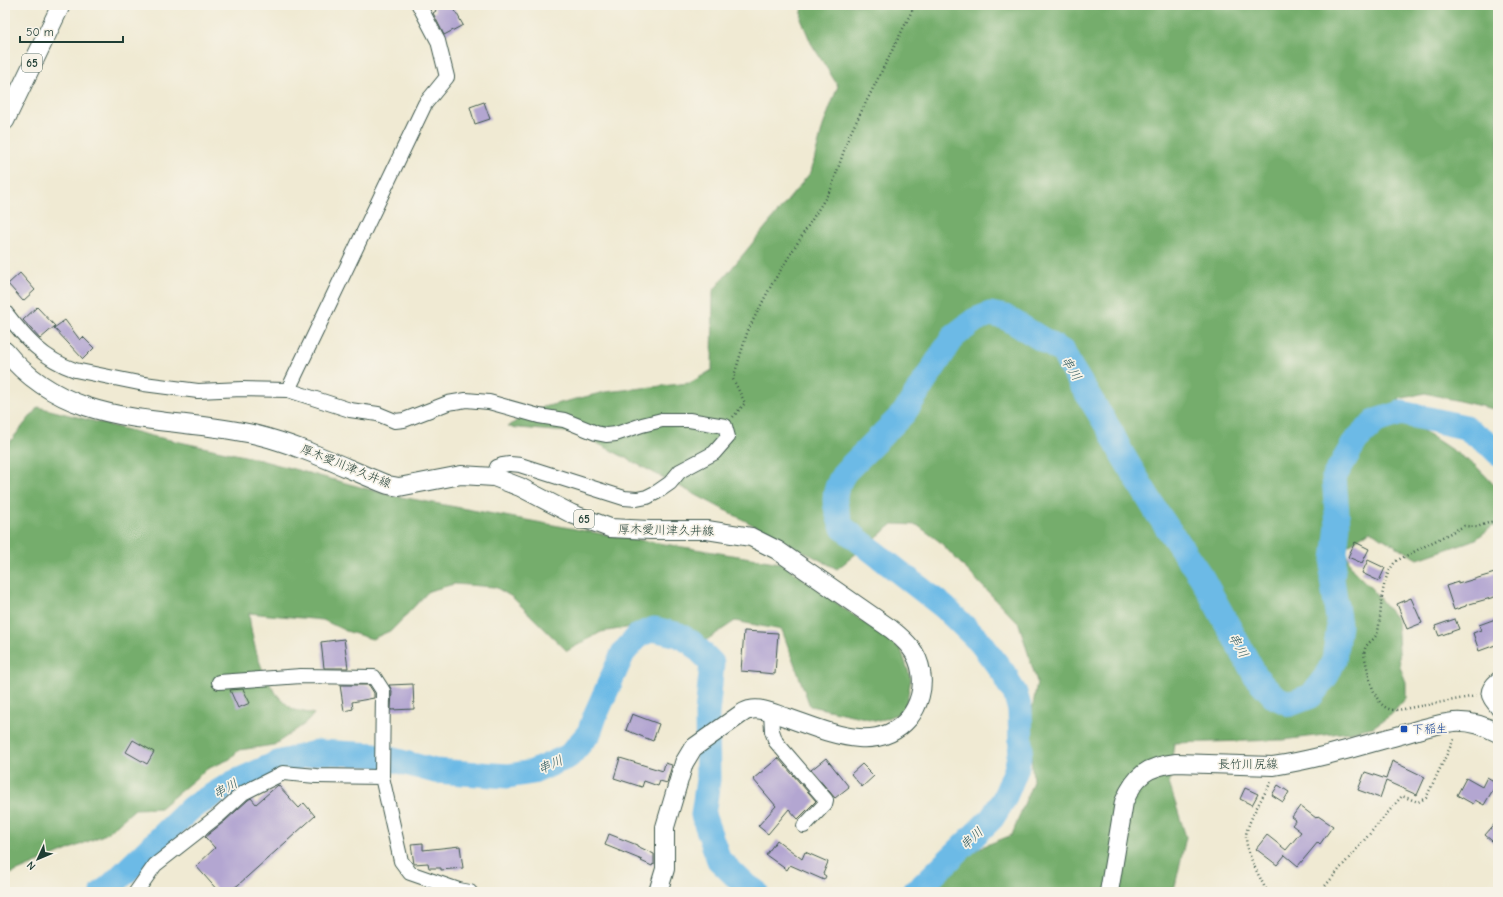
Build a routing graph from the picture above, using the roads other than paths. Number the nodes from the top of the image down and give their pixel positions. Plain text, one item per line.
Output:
1 (61, 5) edge
2 (419, 5) edge
3 (5, 121) edge
4 (5, 312) edge
5 (5, 351) edge
6 (288, 390) junction
7 (494, 477) junction
8 (1498, 679) edge
9 (219, 682) dead end
10 (1498, 709) edge
11 (771, 713) junction
12 (1498, 733) edge
13 (382, 777) junction
14 (804, 826) dead end
15 (136, 892) edge
16 (470, 892) edge
17 (658, 892) edge
18 (1109, 892) edge

1 - 3 main road, 65
2 - 6 street
4 - 6 street
5 - 7 main road, 厚木愛川津久井線 / 65
6 - 7 street
7 - 11 main road, 厚木愛川津久井線 / 65
8 - 10 street
9 - 13 street
11 - 14 street
11 - 17 main road, 厚木愛川津久井線 / 65
12 - 18 main road, 長竹川尻線
13 - 15 street
13 - 16 street

